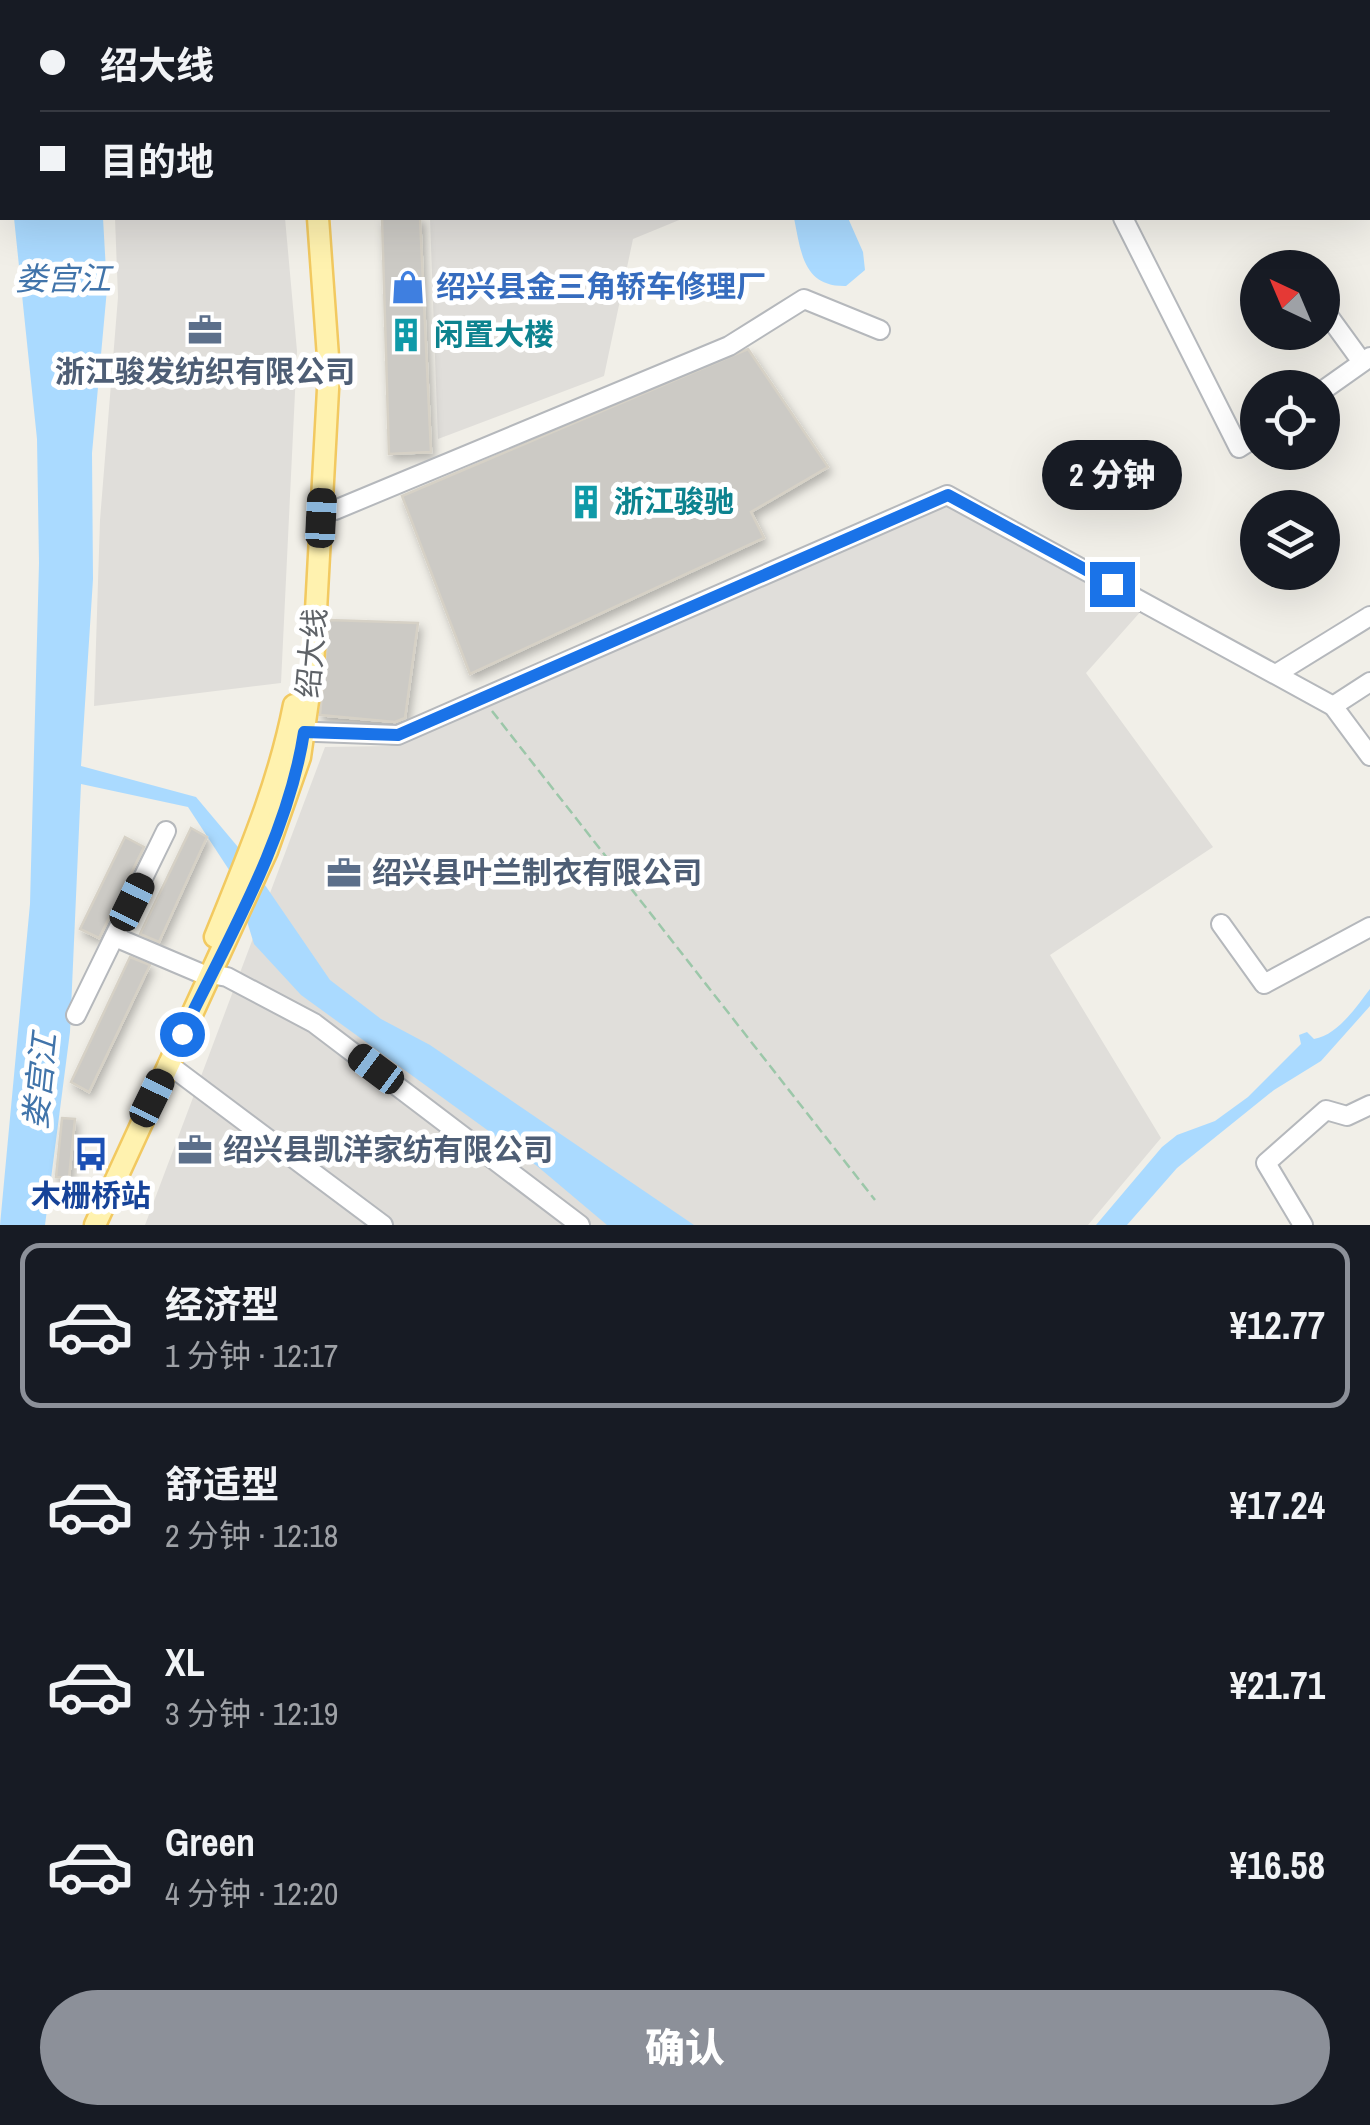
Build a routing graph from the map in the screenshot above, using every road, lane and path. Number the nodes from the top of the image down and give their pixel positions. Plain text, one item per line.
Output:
1 (305, 220) edge
2 (318, 220) edge
3 (1124, 220) edge
4 (1340, 329) edge
5 (880, 330) dead end
6 (1366, 360) edge
7 (1340, 378) edge
8 (1240, 448) edge
9 (335, 510) dead end
10 (1370, 616) edge
11 (1276, 674) junction
12 (1370, 682) edge
13 (482, 698) junction
14 (1333, 706) junction
15 (296, 731) junction
16 (1370, 756) edge
17 (166, 831) dead end
18 (1221, 924) dead end
19 (1370, 927) edge
20 (114, 937) junction
21 (206, 973) junction
22 (76, 1015) dead end
23 (164, 1061) junction
24 (1370, 1104) edge
25 (875, 1200) dead end
26 (84, 1225) edge
27 (95, 1225) edge
28 (382, 1225) edge
29 (580, 1225) edge
30 (1304, 1225) edge

1 - 15 main road, 绍大线
2 - 15 main road, 绍大线
3 - 8 street
4 - 6 street
5 - 9 street
6 - 7 street
10 - 11 street
11 - 13 street
11 - 14 street
12 - 14 street
13 - 15 street
13 - 25 path
14 - 16 street
15 - 21 main road, 绍大线
17 - 20 street
18 - 19 street
20 - 21 street
20 - 22 street
21 - 23 main road, 绍大线
21 - 29 street
23 - 26 main road, 绍大线
23 - 27 main road, 绍大线
23 - 28 street
24 - 30 street

